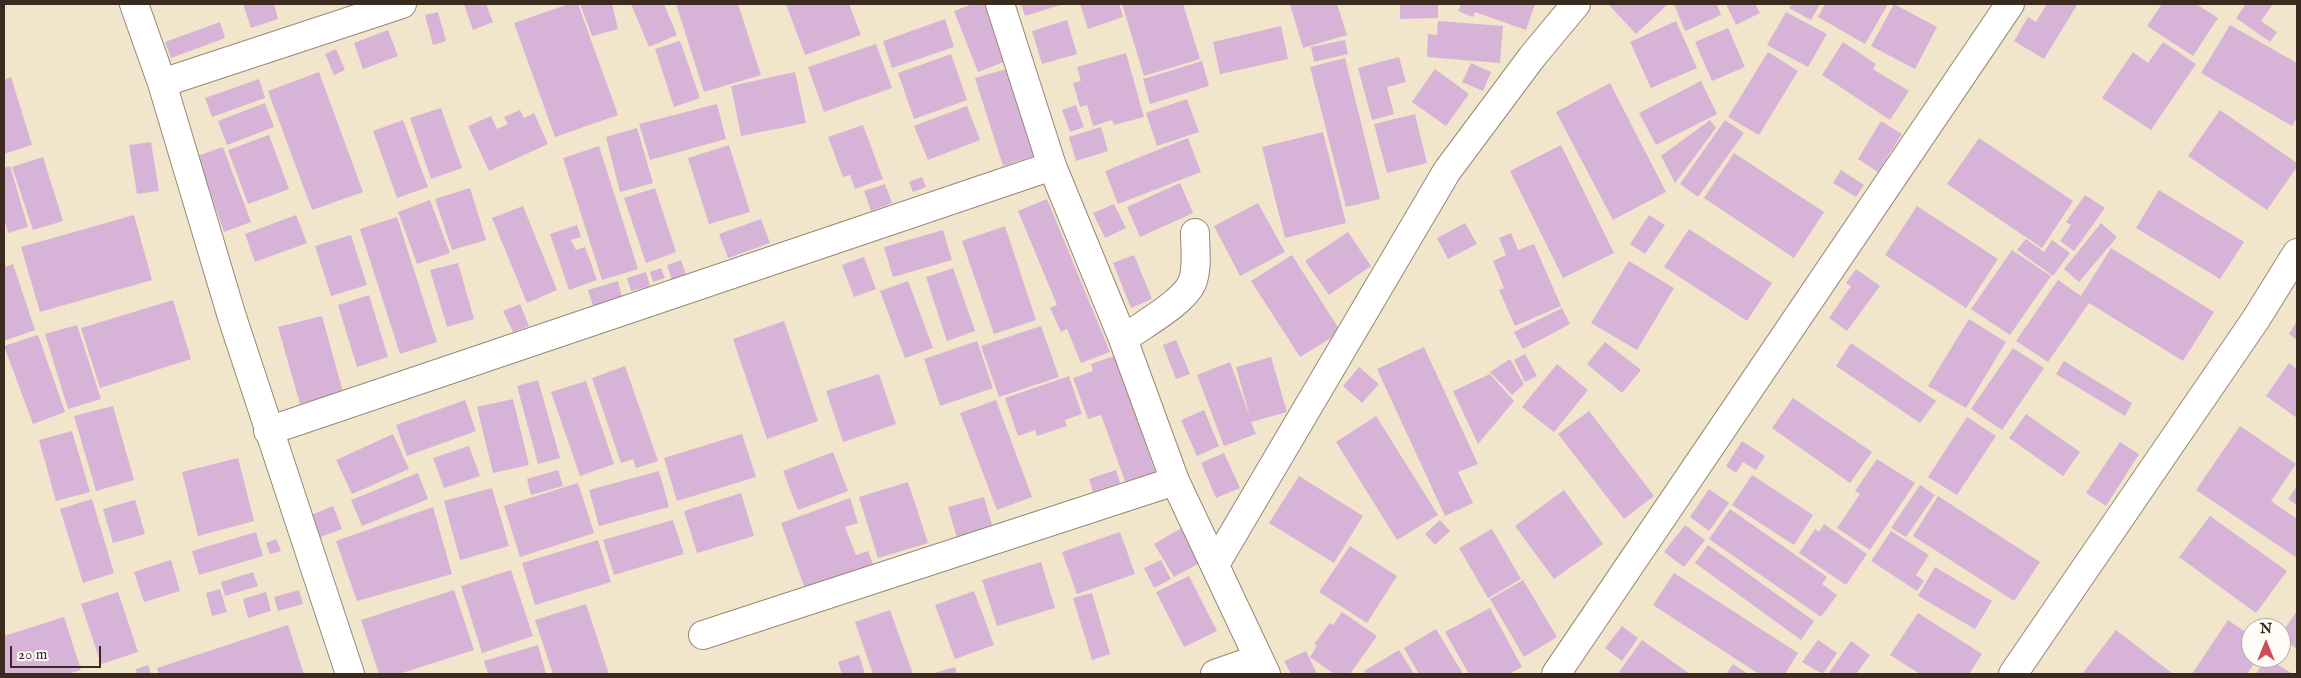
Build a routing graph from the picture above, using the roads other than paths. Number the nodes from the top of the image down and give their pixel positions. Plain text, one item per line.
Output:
1 (134, 4) edge
2 (402, 4) edge
3 (1000, 4) edge
4 (1576, 4) edge
5 (2010, 4) edge
6 (162, 83) junction
7 (1052, 166) junction
8 (1194, 232) dead end
9 (2297, 253) edge
10 (1123, 339) junction
11 (268, 431) junction
12 (1175, 481) junction
13 (1216, 563) junction
14 (703, 635) dead end
15 (1262, 666) edge
16 (350, 674) edge
17 (1215, 674) edge
18 (1556, 674) edge
19 (2013, 674) edge

1 - 6 street
2 - 6 street
3 - 7 street
4 - 13 street
5 - 18 street
6 - 11 street
7 - 10 street
7 - 11 street
8 - 10 street
9 - 19 street
10 - 12 street
11 - 16 street
12 - 13 street
12 - 14 street
13 - 15 street
15 - 17 street

